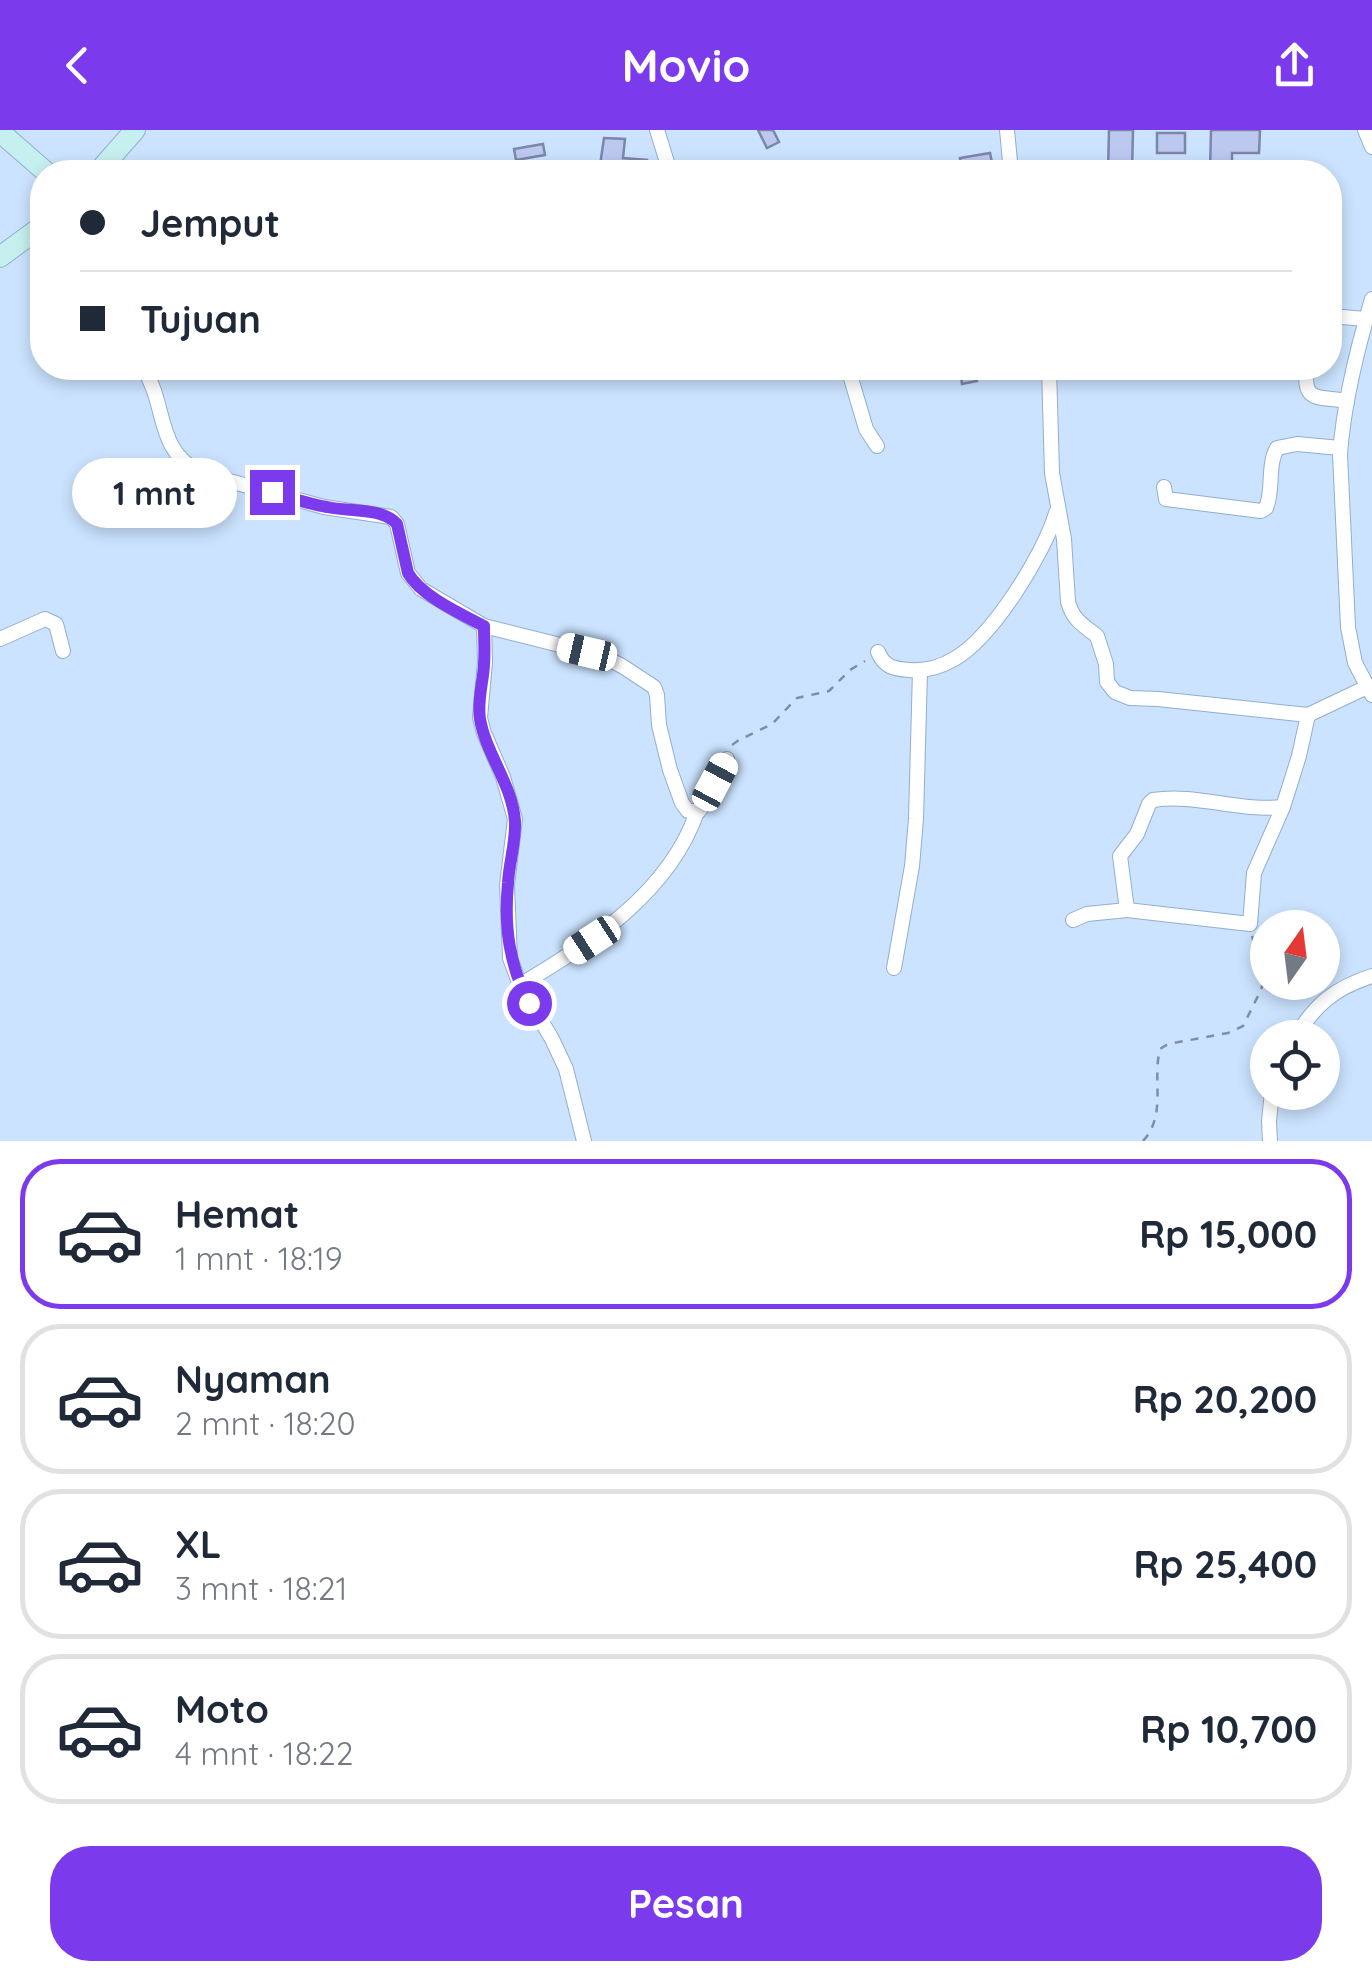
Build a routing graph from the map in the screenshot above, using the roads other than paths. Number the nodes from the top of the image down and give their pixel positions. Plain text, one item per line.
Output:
1 (135, 130) edge
2 (658, 130) edge
3 (1007, 130) edge
4 (1365, 130) edge
5 (0, 132) edge
6 (1372, 146) edge
7 (32, 160) edge
8 (109, 160) edge
9 (667, 160) edge
10 (1010, 160) edge
11 (30, 235) edge
12 (0, 257) edge
13 (1372, 299) edge
14 (1342, 317) edge
15 (1366, 319) junction
16 (151, 380) edge
17 (852, 380) edge
18 (1048, 380) edge
19 (1306, 380) edge
20 (1347, 401) junction
21 (877, 446) dead end
22 (1340, 448) junction
23 (1164, 487) dead end
24 (1057, 508) junction
25 (484, 626) junction
26 (0, 639) edge
27 (63, 651) dead end
28 (878, 652) road end
29 (920, 670) junction
30 (1369, 691) edge
31 (1308, 715) junction
32 (727, 760) road end
33 (1284, 807) junction
34 (697, 812) junction
35 (1127, 910) junction
36 (1073, 920) dead end
37 (894, 968) dead end
38 (1372, 976) edge
39 (520, 986) junction
40 (1308, 1020) edge
41 (1270, 1110) edge
42 (584, 1141) edge
43 (1270, 1141) edge

1 - 8 street
2 - 9 street
3 - 10 street
4 - 6 street
5 - 7 street
11 - 12 street
13 - 15 street
14 - 15 street
15 - 20 street
16 - 25 street
17 - 21 street
18 - 24 street
19 - 20 street
20 - 22 street
22 - 23 street
22 - 30 street
24 - 29 street
24 - 31 street
25 - 34 street
25 - 39 street
26 - 27 street
28 - 29 street
29 - 37 street
30 - 31 street
31 - 33 street
32 - 34 street
33 - 35 street
33 - 35 street
34 - 39 street
35 - 36 street
38 - 40 street
39 - 42 street
41 - 43 street

